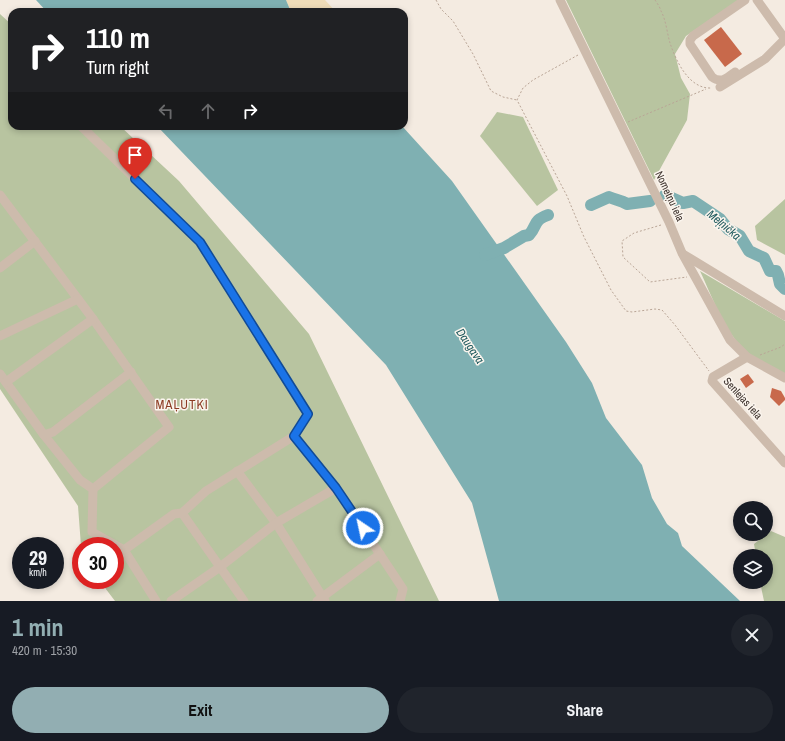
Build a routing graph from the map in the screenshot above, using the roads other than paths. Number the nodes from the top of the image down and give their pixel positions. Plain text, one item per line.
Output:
1 (560, 0) edge
2 (745, 0) edge
3 (757, 0) edge
4 (785, 39) edge
5 (735, 72) dead end
6 (720, 87) road end
7 (85, 130) edge
8 (0, 195) edge
9 (35, 242) junction
10 (682, 253) junction
11 (0, 268) edge
12 (78, 299) junction
13 (785, 316) edge
14 (93, 319) junction
15 (0, 336) edge
16 (749, 359) junction
17 (130, 372) junction
18 (3, 378) edge
19 (785, 378) edge
20 (44, 435) junction
21 (294, 436) junction
22 (785, 463) edge
23 (237, 471) junction
24 (336, 488) junction
25 (93, 489) junction
26 (182, 512) junction
27 (276, 523) junction
28 (101, 537) edge
29 (124, 550) joint
30 (380, 554) junction
31 (220, 566) junction
32 (321, 600) edge
33 (156, 601) edge
34 (171, 601) edge
35 (244, 601) edge
36 (400, 601) edge

1 - 10 street, Nometņu iela
2 - 5 street
3 - 4 street
4 - 6 street
7 - 21 street
8 - 9 street
9 - 11 street
9 - 12 street
10 - 13 street
10 - 16 street, Nometņu iela
12 - 14 street
12 - 15 street
14 - 17 street
14 - 18 street
16 - 19 street, Nometņu iela
16 - 22 street, Senlejas iela
17 - 20 street
17 - 25 street
18 - 20 street
20 - 25 street
21 - 23 street
21 - 24 street
23 - 26 street
23 - 27 street
24 - 27 street
24 - 30 street
25 - 28 street
26 - 29 street
26 - 31 street
27 - 31 street
27 - 32 street
29 - 33 street
30 - 32 street
30 - 36 street
31 - 34 street
31 - 35 street

